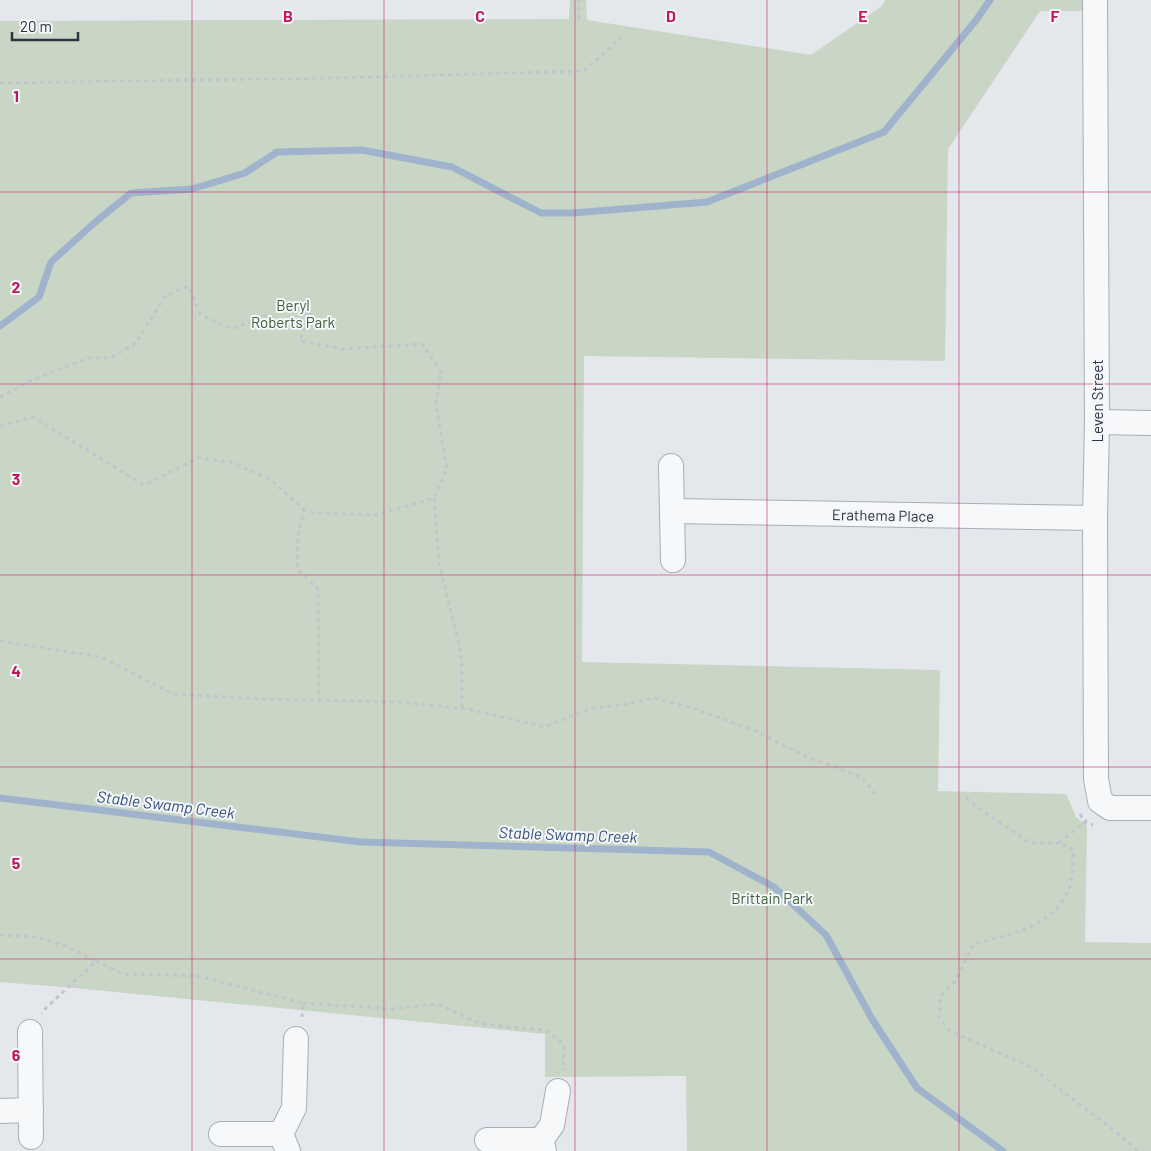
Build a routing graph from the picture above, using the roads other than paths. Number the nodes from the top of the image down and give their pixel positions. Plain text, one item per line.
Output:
1 (1095, 0) edge
2 (1097, 422) junction
3 (1151, 423) edge
4 (671, 466) dead end
5 (672, 511) junction
6 (1095, 518) junction
7 (673, 560) dead end
8 (1151, 808) edge
9 (30, 1032) road end
10 (296, 1039) road end
11 (558, 1091) road end
12 (31, 1110) junction
13 (0, 1111) edge
14 (221, 1134) dead end
15 (31, 1137) dead end
16 (487, 1140) dead end
17 (285, 1143) edge
18 (542, 1146) edge

1 - 2 street, Leven Street
2 - 3 street
2 - 6 street, Leven Street
4 - 5 street
5 - 6 street, Erathema Place
5 - 7 street
6 - 8 street, Leven Street
9 - 12 street
10 - 17 street
11 - 18 street
12 - 13 street
12 - 15 street
14 - 17 street
16 - 18 street

